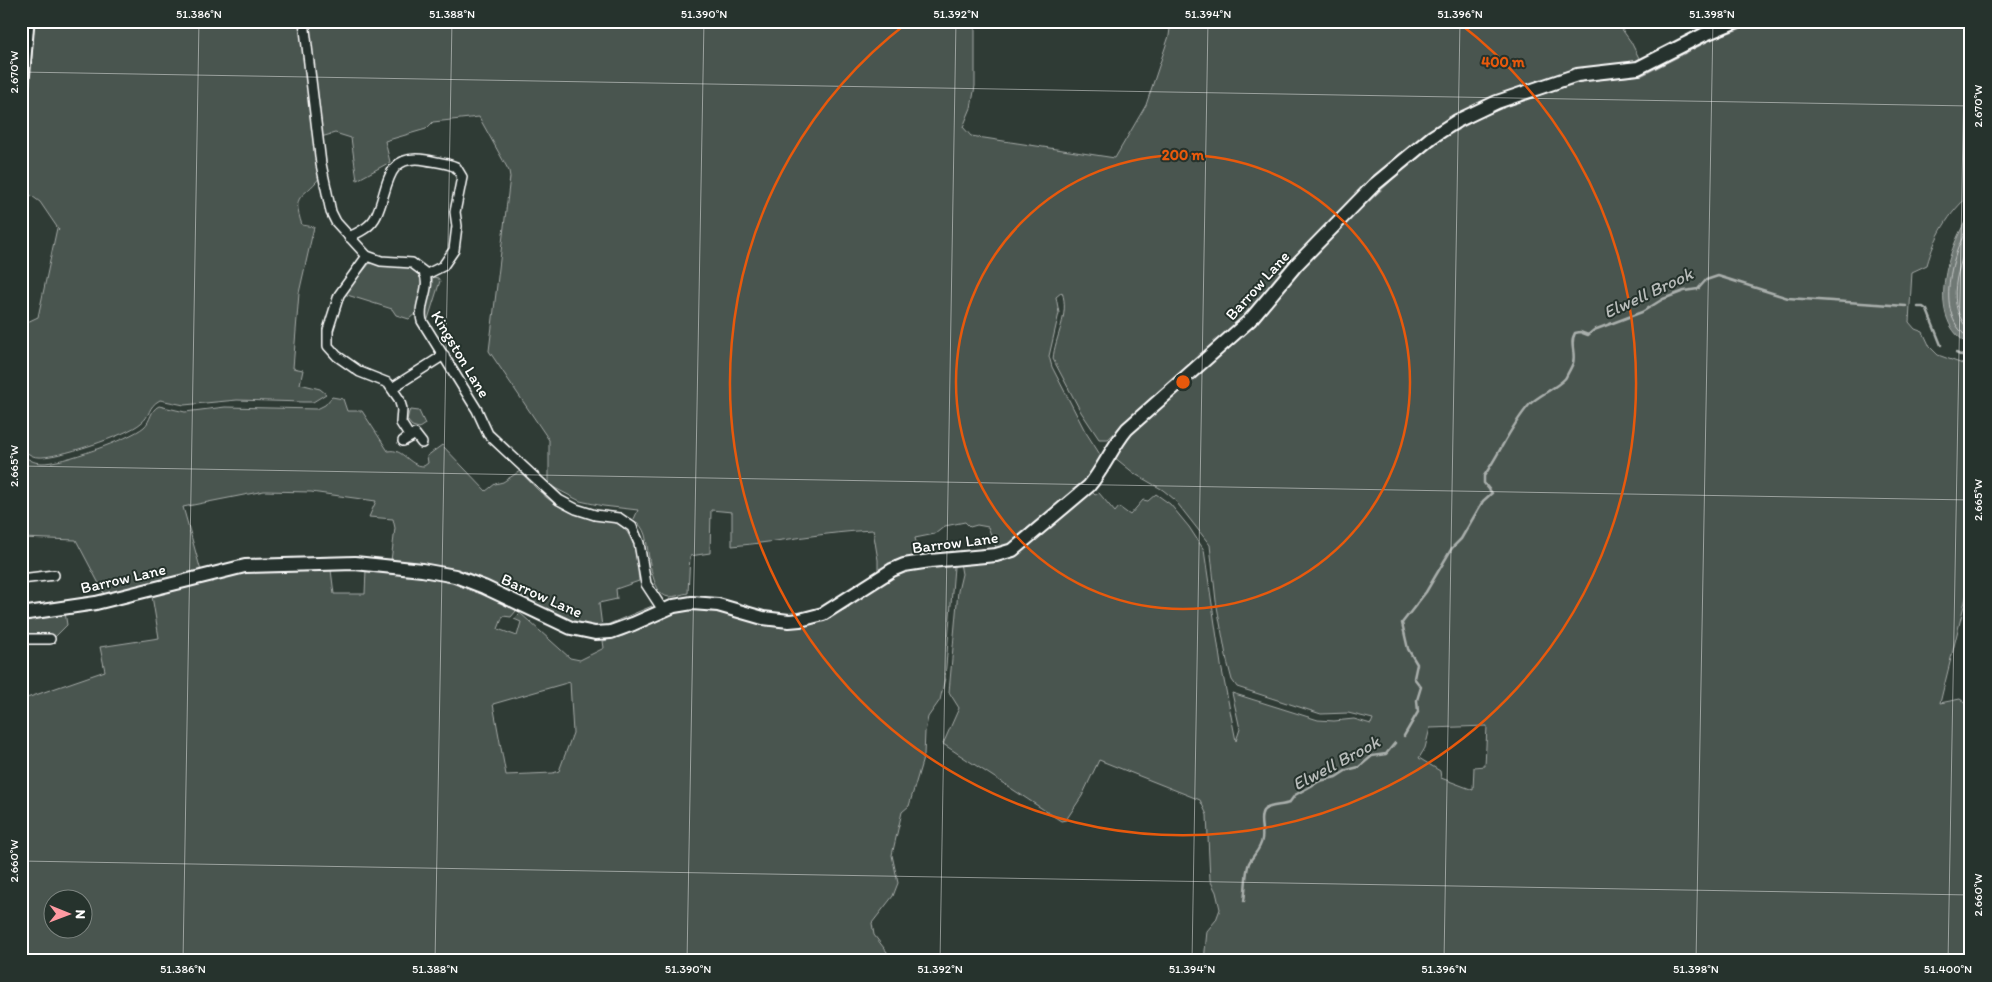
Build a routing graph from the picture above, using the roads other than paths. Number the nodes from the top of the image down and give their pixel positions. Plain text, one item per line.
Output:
1 (28, 21) edge
2 (304, 21) edge
3 (1737, 21) edge
4 (21, 106) edge
5 (349, 237) junction
6 (367, 256) junction
7 (425, 275) junction
8 (444, 355) junction
9 (392, 388) junction
10 (422, 443) dead end
11 (54, 575) dead end
12 (21, 579) edge
13 (663, 610) junction
14 (21, 614) edge
15 (21, 639) edge
16 (50, 639) dead end

1 - 4 street
2 - 5 street
3 - 13 main road, Barrow Lane
5 - 6 street
5 - 7 street
6 - 7 street
6 - 9 street
7 - 8 street, Kingston Lane
8 - 9 street
8 - 13 street, Kingston Lane
9 - 10 street
11 - 12 street
13 - 14 main road, Barrow Lane
15 - 16 street

